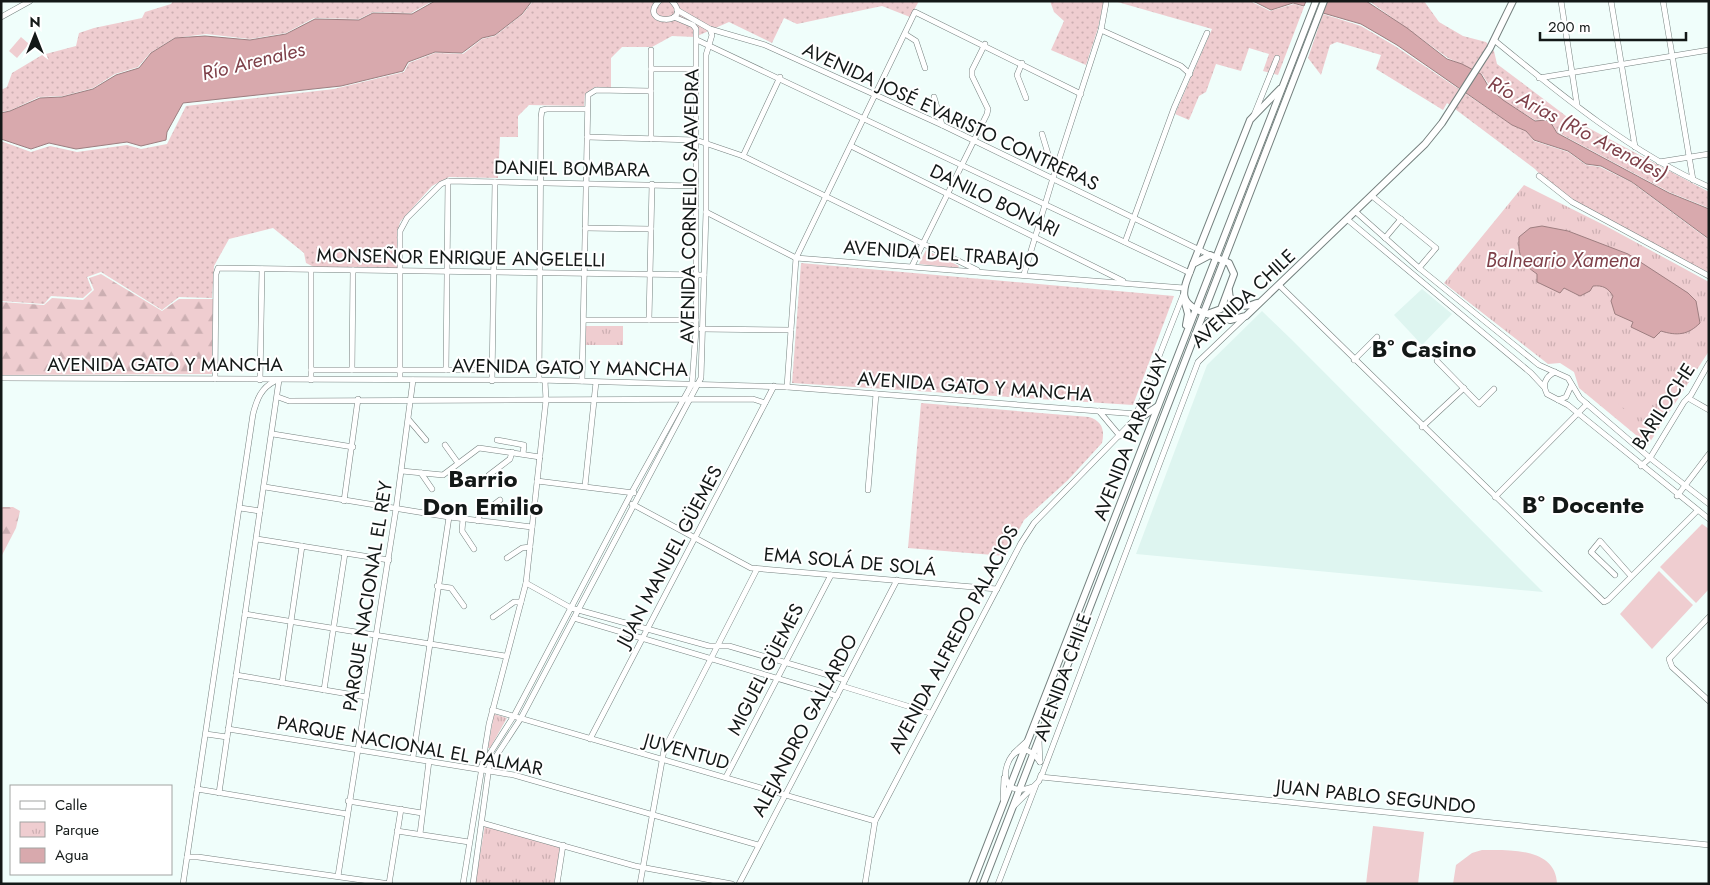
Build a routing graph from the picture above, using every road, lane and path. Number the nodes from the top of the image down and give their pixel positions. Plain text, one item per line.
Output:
1 (30, 1) edge
2 (659, 1) edge
3 (1316, 1) edge
4 (1324, 1) edge
5 (1513, 1) edge
6 (1561, 1) edge
7 (1611, 1) edge
8 (1663, 1) edge
9 (673, 2) edge
10 (1106, 2) dead end
11 (676, 10) junction
12 (1, 17) edge
13 (674, 17) junction
14 (710, 29) junction
15 (1101, 30) junction
16 (1207, 33) dead end
17 (905, 34) junction
18 (697, 40) junction
19 (1494, 40) junction
20 (708, 44) junction
21 (985, 44) junction
22 (651, 50) dead end
23 (1709, 50) edge
24 (1299, 56) junction
25 (1672, 56) junction
26 (1276, 58) dead end
27 (1022, 63) junction
28 (1621, 64) junction
29 (925, 68) dead end
30 (651, 69) junction
31 (696, 69) junction
32 (1572, 72) junction
33 (1190, 74) junction
34 (780, 77) junction
35 (1540, 78) junction
36 (1284, 84) junction
37 (651, 91) junction
38 (1081, 94) junction
39 (875, 95) junction
40 (934, 97) dead end
41 (1026, 98) dead end
42 (1577, 105) junction
43 (587, 109) junction
44 (1253, 116) junction
45 (864, 119) junction
46 (942, 125) junction
47 (1042, 134) dead end
48 (587, 137) junction
49 (651, 139) junction
50 (696, 140) junction
51 (973, 140) junction
52 (706, 142) junction
53 (851, 146) junction
54 (1634, 147) junction
55 (1709, 154) edge
56 (743, 156) junction
57 (1689, 157) junction
58 (1058, 161) junction
59 (1658, 162) junction
60 (962, 164) junction
61 (1539, 176) dead end
62 (1052, 178) junction
63 (1692, 180) junction
64 (448, 181) junction
65 (495, 182) junction
66 (540, 182) junction
67 (586, 183) junction
68 (652, 184) junction
69 (695, 186) junction
70 (1709, 187) edge
71 (948, 194) junction
72 (1372, 196) junction
73 (826, 197) junction
74 (1046, 205) junction
75 (706, 212) junction
76 (1356, 212) junction
77 (1134, 219) junction
78 (1401, 219) junction
79 (1348, 220) junction
80 (585, 228) junction
81 (651, 228) junction
82 (1037, 237) junction
83 (1385, 238) junction
84 (1125, 242) junction
85 (922, 245) junction
86 (1198, 248) junction
87 (1213, 256) junction
88 (796, 258) junction
89 (1224, 260) junction
90 (1193, 264) junction
91 (912, 266) junction
92 (1419, 268) junction
93 (262, 269) junction
94 (311, 270) junction
95 (353, 270) junction
96 (400, 271) junction
97 (981, 271) junction
98 (447, 272) junction
99 (493, 272) junction
100 (539, 273) junction
101 (1190, 273) junction
102 (584, 274) junction
103 (650, 274) junction
104 (1024, 274) junction
105 (695, 275) junction
106 (704, 275) junction
107 (1709, 276) edge
108 (1126, 282) junction
109 (1279, 285) junction
110 (1446, 289) junction
111 (1229, 290) junction
112 (1184, 295) junction
113 (1268, 295) junction
114 (1440, 297) junction
115 (1195, 309) junction
116 (1473, 311) junction
117 (1205, 314) junction
118 (1246, 316) junction
119 (1463, 317) junction
120 (1222, 318) junction
121 (584, 320) junction
122 (649, 320) junction
123 (696, 320) junction
124 (703, 329) junction
125 (696, 330) junction
126 (791, 330) junction
127 (1229, 331) junction
128 (1377, 337) dead end
129 (1193, 340) junction
130 (1184, 342) junction
131 (1354, 360) junction
132 (1437, 361) dead end
133 (1709, 363) edge
134 (311, 370) junction
135 (352, 370) junction
136 (399, 370) junction
137 (446, 370) junction
138 (491, 370) junction
139 (1555, 372) junction
140 (1, 378) edge
141 (215, 379) junction
142 (260, 380) junction
143 (278, 380) junction
144 (311, 380) junction
145 (400, 380) junction
146 (413, 380) junction
147 (492, 380) junction
148 (539, 380) junction
149 (545, 381) junction
150 (582, 381) junction
151 (596, 382) junction
152 (692, 384) junction
153 (699, 384) junction
154 (1571, 384) junction
155 (774, 386) junction
156 (788, 387) junction
157 (1544, 387) junction
158 (1464, 388) junction
159 (1494, 389) dead end
160 (876, 394) junction
161 (278, 397) junction
162 (1688, 398) junction
163 (358, 399) junction
164 (412, 400) junction
165 (546, 400) junction
166 (594, 400) junction
167 (690, 400) junction
168 (1557, 400) junction
169 (681, 401) junction
170 (766, 403) junction
171 (1587, 404) junction
172 (1158, 406) junction
173 (1709, 410) edge
174 (1099, 411) junction
175 (1146, 413) junction
176 (1137, 414) junction
177 (1579, 414) junction
178 (409, 420) junction
179 (1130, 425) junction
180 (1422, 427) junction
181 (273, 434) junction
182 (1120, 436) junction
183 (426, 440) dead end
184 (498, 440) dead end
185 (445, 445) dead end
186 (353, 447) junction
187 (512, 452) junction
188 (523, 454) junction
189 (1709, 454) edge
190 (540, 456) junction
191 (1650, 458) junction
192 (458, 463) junction
193 (1641, 466) junction
194 (402, 471) junction
195 (421, 473) junction
196 (488, 474) dead end
197 (537, 481) junction
198 (585, 486) junction
199 (1685, 486) junction
200 (265, 487) junction
201 (432, 489) dead end
202 (868, 490) dead end
203 (632, 492) junction
204 (639, 496) junction
205 (1677, 496) junction
206 (1495, 497) junction
207 (500, 500) dead end
208 (628, 500) junction
209 (344, 501) junction
210 (1709, 504) edge
211 (634, 505) junction
212 (240, 508) junction
213 (396, 508) junction
214 (260, 511) junction
215 (1697, 511) junction
216 (449, 517) junction
217 (463, 519) junction
218 (1709, 519) edge
219 (478, 521) junction
220 (532, 527) junction
221 (695, 538) junction
222 (257, 539) junction
223 (302, 546) junction
224 (530, 546) junction
225 (474, 549) dead end
226 (345, 553) junction
227 (508, 558) dead end
228 (388, 560) junction
229 (758, 570) junction
230 (831, 574) junction
231 (1615, 576) dead end
232 (1630, 576) junction
233 (898, 580) junction
234 (526, 583) junction
235 (437, 586) junction
236 (997, 589) junction
237 (521, 602) junction
238 (464, 606) dead end
239 (571, 608) junction
240 (578, 609) junction
241 (245, 614) junction
242 (492, 617) dead end
243 (1709, 617) edge
244 (574, 618) junction
245 (291, 622) junction
246 (333, 628) junction
247 (648, 629) junction
248 (376, 635) junction
249 (642, 639) junction
250 (429, 643) junction
251 (717, 647) junction
252 (505, 656) junction
253 (712, 658) junction
254 (786, 663) junction
255 (236, 675) junction
256 (778, 678) junction
257 (845, 680) junction
258 (282, 683) junction
259 (842, 686) junction
260 (324, 690) junction
261 (837, 696) junction
262 (366, 697) junction
263 (1709, 701) edge
264 (492, 710) junction
265 (930, 713) junction
266 (514, 716) junction
267 (521, 718) junction
268 (228, 729) junction
269 (206, 734) junction
270 (227, 737) junction
271 (1039, 737) junction
272 (1030, 738) junction
273 (590, 739) junction
274 (357, 750) junction
275 (1024, 752) junction
276 (1032, 754) junction
277 (1013, 755) junction
278 (413, 758) junction
279 (661, 759) junction
280 (429, 761) junction
281 (1040, 762) junction
282 (480, 769) junction
283 (488, 771) junction
284 (1005, 775) junction
285 (1041, 777) junction
286 (726, 778) junction
287 (1011, 785) junction
288 (1034, 786) junction
289 (197, 789) junction
290 (1019, 789) junction
291 (219, 792) junction
292 (784, 794) junction
293 (348, 801) junction
294 (1003, 805) junction
295 (1012, 808) junction
296 (401, 809) junction
297 (422, 813) junction
298 (346, 814) junction
299 (651, 814) junction
300 (874, 821) junction
301 (482, 823) junction
302 (397, 831) junction
303 (420, 834) junction
304 (469, 842) junction
305 (758, 845) junction
306 (563, 846) junction
307 (1709, 846) edge
308 (187, 857) junction
309 (643, 868) junction
310 (338, 876) junction
311 (864, 883) edge
312 (183, 884) edge
313 (389, 884) edge
314 (462, 884) edge
315 (472, 884) edge
316 (557, 884) edge
317 (640, 884) edge
318 (732, 884) edge
319 (739, 884) edge
320 (972, 884) edge
321 (983, 884) edge
322 (998, 884) edge

1 - 12 street
2 - 13 street
3 - 24 main road, AVENIDA PARAGUAY
4 - 24 main road, AVENIDA PARAGUAY
5 - 19 main road
6 - 32 street
7 - 28 street
8 - 25 street
9 - 11 street
10 - 15 street
11 - 13 street
11 - 14 street, AVENIDA JOSÉ EVARISTO CONTRERAS
13 - 18 street
14 - 20 street, AVENIDA CORNELIO SAAVEDRA
14 - 39 street, AVENIDA JOSÉ EVARISTO CONTRERAS
15 - 33 street
15 - 38 street
16 - 33 street
17 - 21 street
17 - 29 street
17 - 39 street
18 - 20 street, AVENIDA JOSÉ EVARISTO CONTRERAS
18 - 31 street, AVENIDA CORNELIO SAAVEDRA
19 - 35 street
19 - 72 main road, AVENIDA CHILE
20 - 34 street, AVENIDA JOSÉ EVARISTO CONTRERAS
20 - 52 street, AVENIDA CORNELIO SAAVEDRA
21 - 27 street
21 - 51 street
22 - 30 street
23 - 25 street
24 - 36 main road, AVENIDA PARAGUAY
24 - 89 main road, AVENIDA PARAGUAY
25 - 28 street
25 - 57 street
26 - 44 street
27 - 38 street
27 - 41 street
28 - 32 street
28 - 54 street
30 - 31 street
30 - 37 street
31 - 50 street, AVENIDA CORNELIO SAAVEDRA
32 - 35 street
32 - 42 street
33 - 77 street
34 - 45 street, AVENIDA JOSÉ EVARISTO CONTRERAS
34 - 56 street
35 - 42 street
36 - 44 main road
36 - 87 main road, AVENIDA PARAGUAY
37 - 43 street
37 - 49 street
38 - 58 street
39 - 45 street
39 - 46 street, AVENIDA JOSÉ EVARISTO CONTRERAS
40 - 46 street
42 - 54 street
43 - 48 street
43 - 66 street
44 - 86 main road
45 - 53 street
45 - 60 street, AVENIDA JOSÉ EVARISTO CONTRERAS
46 - 51 street, AVENIDA JOSÉ EVARISTO CONTRERAS
47 - 58 street
48 - 49 street
48 - 67 street
49 - 50 street
50 - 52 street
50 - 69 street, AVENIDA CORNELIO SAAVEDRA
51 - 60 street
51 - 62 street, AVENIDA JOSÉ EVARISTO CONTRERAS
52 - 56 street
52 - 75 street, AVENIDA CORNELIO SAAVEDRA
53 - 71 street, DANILO BONARI
53 - 73 street
54 - 59 street
55 - 57 street
56 - 73 street
57 - 59 street
57 - 63 street
58 - 62 street
59 - 63 street
60 - 71 street
60 - 74 street, AVENIDA JOSÉ EVARISTO CONTRERAS
61 - 107 street
62 - 74 street
62 - 77 street, AVENIDA JOSÉ EVARISTO CONTRERAS
63 - 70 street
64 - 65 street, DANIEL BOMBARA
64 - 96 street
64 - 98 street
65 - 66 street, DANIEL BOMBARA
65 - 99 street
66 - 67 street, DANIEL BOMBARA
66 - 100 street
67 - 68 street, DANIEL BOMBARA
67 - 80 street
68 - 69 street, DANIEL BOMBARA
68 - 81 street
69 - 105 street, AVENIDA CORNELIO SAAVEDRA
71 - 82 street, DANILO BONARI
71 - 85 street
72 - 76 main road, AVENIDA CHILE
72 - 78 street
73 - 85 street
73 - 88 street
74 - 82 street
74 - 84 street, AVENIDA JOSÉ EVARISTO CONTRERAS
75 - 88 street, AVENIDA DEL TRABAJO
75 - 106 street, AVENIDA CORNELIO SAAVEDRA
76 - 79 main road, AVENIDA CHILE
76 - 83 street
77 - 84 street
77 - 86 street, AVENIDA JOSÉ EVARISTO CONTRERAS
78 - 83 street
78 - 92 street
79 - 109 main road, AVENIDA CHILE
79 - 114 street
80 - 81 street
80 - 102 street
81 - 103 street
82 - 104 street
82 - 108 street, DANILO BONARI
83 - 92 street
84 - 101 street, AVENIDA JOSÉ EVARISTO CONTRERAS
85 - 91 street
85 - 97 street
86 - 87 street, AVENIDA JOSÉ EVARISTO CONTRERAS
86 - 90 main road
87 - 89 main road
87 - 90 main road
87 - 115 main road, AVENIDA PARAGUAY
88 - 91 street, AVENIDA DEL TRABAJO
88 - 126 street
89 - 111 main road
89 - 117 main road, AVENIDA PARAGUAY
90 - 101 main road
91 - 97 street, AVENIDA DEL TRABAJO
92 - 110 street
93 - 94 street, MONSEÑOR ENRIQUE ANGELELLI
93 - 141 street, MONSEÑOR ENRIQUE ANGELELLI
93 - 142 street
94 - 95 street, MONSEÑOR ENRIQUE ANGELELLI
94 - 134 street
95 - 96 street, MONSEÑOR ENRIQUE ANGELELLI
95 - 135 street
96 - 98 street, MONSEÑOR ENRIQUE ANGELELLI
96 - 136 street
97 - 104 street, AVENIDA DEL TRABAJO
98 - 99 street, MONSEÑOR ENRIQUE ANGELELLI
98 - 137 street
99 - 100 street, MONSEÑOR ENRIQUE ANGELELLI
99 - 138 street
100 - 102 street, MONSEÑOR ENRIQUE ANGELELLI
100 - 148 street
101 - 112 main road
102 - 103 street, MONSEÑOR ENRIQUE ANGELELLI
102 - 121 street
103 - 105 street, MONSEÑOR ENRIQUE ANGELELLI
103 - 122 street
104 - 108 street, AVENIDA DEL TRABAJO
105 - 106 street, MONSEÑOR ENRIQUE ANGELELLI
105 - 123 street, AVENIDA CORNELIO SAAVEDRA
106 - 124 street, AVENIDA CORNELIO SAAVEDRA
108 - 112 street, AVENIDA DEL TRABAJO
109 - 113 main road, AVENIDA CHILE
109 - 131 street
110 - 114 street
110 - 116 street
111 - 113 main road
111 - 117 main road
112 - 115 main road
112 - 130 main road
112 - 176 street, AVENIDA ALFREDO PALACIOS
113 - 118 main road, AVENIDA CHILE
114 - 119 street
115 - 117 main road
115 - 130 main road, AVENIDA PARAGUAY
116 - 119 street
116 - 139 street
117 - 120 main road
117 - 129 main road, AVENIDA PARAGUAY
118 - 120 main road
118 - 127 street, AVENIDA CHILE
119 - 157 street
120 - 127 street
120 - 129 main road
121 - 122 street
121 - 150 street
122 - 123 street
123 - 125 street, AVENIDA CORNELIO SAAVEDRA
124 - 125 street
124 - 126 street
124 - 153 street, AVENIDA CORNELIO SAAVEDRA
125 - 152 street, AVENIDA CORNELIO SAAVEDRA
126 - 156 street
127 - 285 street, AVENIDA CHILE
128 - 131 street
129 - 271 main road, AVENIDA PARAGUAY
130 - 172 main road, AVENIDA PARAGUAY
131 - 180 street
132 - 158 street
133 - 162 street, BARILOCHE
134 - 135 street
134 - 144 street
135 - 136 street
136 - 137 street
136 - 145 street
137 - 138 street
138 - 147 street
139 - 154 street
139 - 157 street
140 - 141 street, AVENIDA GATO Y MANCHA
141 - 142 street, AVENIDA GATO Y MANCHA
142 - 143 street, AVENIDA GATO Y MANCHA
143 - 144 street, AVENIDA GATO Y MANCHA
143 - 161 street
143 - 212 street
144 - 145 street, AVENIDA GATO Y MANCHA
145 - 146 street, AVENIDA GATO Y MANCHA
146 - 147 street, AVENIDA GATO Y MANCHA
146 - 164 street, PARQUE NACIONAL EL REY
147 - 148 street, AVENIDA GATO Y MANCHA
148 - 149 street, AVENIDA GATO Y MANCHA
149 - 150 street, AVENIDA GATO Y MANCHA
149 - 165 street
150 - 151 street, AVENIDA GATO Y MANCHA
151 - 152 street, AVENIDA GATO Y MANCHA
151 - 166 street
152 - 153 street, AVENIDA GATO Y MANCHA
152 - 169 street
153 - 155 street, AVENIDA GATO Y MANCHA
153 - 167 street
154 - 168 street
154 - 171 street
155 - 156 street, AVENIDA GATO Y MANCHA
155 - 170 street, JUAN MANUEL GÜEMES
156 - 160 street, AVENIDA GATO Y MANCHA
157 - 168 street
158 - 159 street
158 - 180 street
160 - 174 street, AVENIDA GATO Y MANCHA
160 - 202 street
161 - 163 street
161 - 181 street
162 - 173 street
162 - 191 street, BARILOCHE
163 - 164 street
163 - 186 street
164 - 165 street
164 - 178 street, PARQUE NACIONAL EL REY
165 - 166 street
165 - 190 street
166 - 169 street
166 - 198 street
167 - 169 street
167 - 170 street
167 - 204 street
168 - 177 street
169 - 203 street
170 - 221 street, JUAN MANUEL GÜEMES
171 - 177 street
171 - 191 street
172 - 175 main road
172 - 272 main road, AVENIDA PARAGUAY
174 - 176 street, AVENIDA GATO Y MANCHA
174 - 182 street
175 - 176 main road
175 - 179 main road
176 - 179 street, AVENIDA ALFREDO PALACIOS
177 - 193 street
177 - 206 street
178 - 183 street
178 - 194 street, PARQUE NACIONAL EL REY
179 - 182 street, AVENIDA ALFREDO PALACIOS
180 - 206 street
181 - 186 street
181 - 200 street
182 - 236 street, AVENIDA ALFREDO PALACIOS
184 - 188 street
185 - 192 street
186 - 209 street
187 - 188 street
187 - 192 street
187 - 196 street
188 - 190 street
189 - 199 street
190 - 197 street
191 - 193 street, BARILOCHE
191 - 199 street
192 - 195 street
193 - 205 street
194 - 195 street
194 - 213 street, PARQUE NACIONAL EL REY
195 - 201 street
197 - 198 street
197 - 220 street
198 - 203 street
199 - 205 street
199 - 210 street
200 - 209 street
200 - 214 street
203 - 204 street
203 - 208 street
204 - 211 street
205 - 215 street
206 - 232 street
207 - 219 street
208 - 211 street, EMA SOLÁ DE SOLÁ
208 - 239 street
209 - 213 street
211 - 221 street, EMA SOLÁ DE SOLÁ
211 - 240 street
212 - 214 street
212 - 269 street
213 - 216 street
213 - 228 street, PARQUE NACIONAL EL REY
214 - 222 street
215 - 218 street
215 - 232 street
216 - 217 street
216 - 235 street
217 - 219 street
217 - 225 street
219 - 220 street
220 - 224 street
221 - 229 street, EMA SOLÁ DE SOLÁ
221 - 247 street, JUAN MANUEL GÜEMES
222 - 223 street
222 - 241 street
223 - 226 street
223 - 245 street
224 - 227 street
224 - 234 street
226 - 228 street
226 - 246 street
228 - 248 street, PARQUE NACIONAL EL REY
229 - 230 street, EMA SOLÁ DE SOLÁ
229 - 251 street
230 - 233 street, EMA SOLÁ DE SOLÁ
230 - 254 street, MIGUEL GÜEMES
231 - 232 street
233 - 236 street, EMA SOLÁ DE SOLÁ
233 - 257 street, ALEJANDRO GALLARDO
234 - 237 street
234 - 239 street
235 - 238 street
235 - 250 street
236 - 265 street, AVENIDA ALFREDO PALACIOS
237 - 242 street
237 - 252 street
239 - 240 street
239 - 244 street
239 - 266 street
240 - 244 street
240 - 247 street
241 - 245 street
241 - 255 street
243 - 263 street
244 - 249 street
244 - 267 street
245 - 246 street
245 - 258 street
246 - 248 street
246 - 260 street
247 - 249 street, JUAN MANUEL GÜEMES
247 - 251 street
248 - 250 street
248 - 262 street, PARQUE NACIONAL EL REY
249 - 253 street
249 - 273 street, JUAN MANUEL GÜEMES
250 - 252 street
250 - 278 street
251 - 253 street
251 - 254 street
252 - 264 street
253 - 256 street
253 - 279 street
254 - 256 street, MIGUEL GÜEMES
254 - 257 street
255 - 258 street
255 - 268 street
256 - 261 street
256 - 286 street, MIGUEL GÜEMES
257 - 259 street, ALEJANDRO GALLARDO
258 - 260 street
259 - 261 street, ALEJANDRO GALLARDO
259 - 265 street
260 - 262 street
261 - 292 street, ALEJANDRO GALLARDO
262 - 274 street, PARQUE NACIONAL EL REY
264 - 266 street, JUVENTUD
264 - 282 street
265 - 300 street, AVENIDA ALFREDO PALACIOS
266 - 267 street, JUVENTUD
266 - 282 street
267 - 273 street, JUVENTUD
267 - 283 street
268 - 270 street
268 - 274 street, PARQUE NACIONAL EL PALMAR
269 - 270 street
269 - 289 street
270 - 291 street
271 - 276 main road, AVENIDA PARAGUAY
271 - 281 street
272 - 275 main road, AVENIDA PARAGUAY
272 - 277 street
273 - 279 street, JUVENTUD
274 - 278 street, PARQUE NACIONAL EL PALMAR
274 - 293 street, PARQUE NACIONAL EL REY
275 - 276 street
275 - 277 street
275 - 287 main road, AVENIDA PARAGUAY
276 - 281 street
276 - 290 main road, AVENIDA PARAGUAY
277 - 284 street
278 - 280 street, PARQUE NACIONAL EL PALMAR
279 - 286 street, JUVENTUD
279 - 299 street
280 - 282 street, PARQUE NACIONAL EL PALMAR
280 - 297 street
281 - 285 street
282 - 283 street, PARQUE NACIONAL EL PALMAR
282 - 304 street
283 - 299 street, PARQUE NACIONAL EL PALMAR
283 - 301 street
284 - 287 street
284 - 294 street
285 - 288 street, AVENIDA CHILE
285 - 307 street, JUAN PABLO SEGUNDO
286 - 292 street, JUVENTUD
287 - 290 street
287 - 294 main road, AVENIDA PARAGUAY
288 - 290 street
288 - 295 street
288 - 322 street
289 - 291 street
289 - 308 street
290 - 295 main road, AVENIDA PARAGUAY
291 - 298 street
292 - 300 street, JUVENTUD
292 - 305 street, ALEJANDRO GALLARDO
293 - 296 street
293 - 298 street, PARQUE NACIONAL EL REY
294 - 320 main road, AVENIDA PARAGUAY
295 - 321 main road, AVENIDA PARAGUAY
296 - 297 street
296 - 302 street
297 - 303 street
298 - 310 street, PARQUE NACIONAL EL REY
299 - 305 street, PARQUE NACIONAL EL PALMAR
299 - 309 street
300 - 311 street, AVENIDA ALFREDO PALACIOS
301 - 306 street
301 - 315 street
302 - 303 street
302 - 313 street
303 - 304 street
304 - 314 street
305 - 319 street, ALEJANDRO GALLARDO
306 - 309 street
306 - 316 street
308 - 310 street
308 - 312 street
309 - 317 street
309 - 318 street
310 - 313 street

